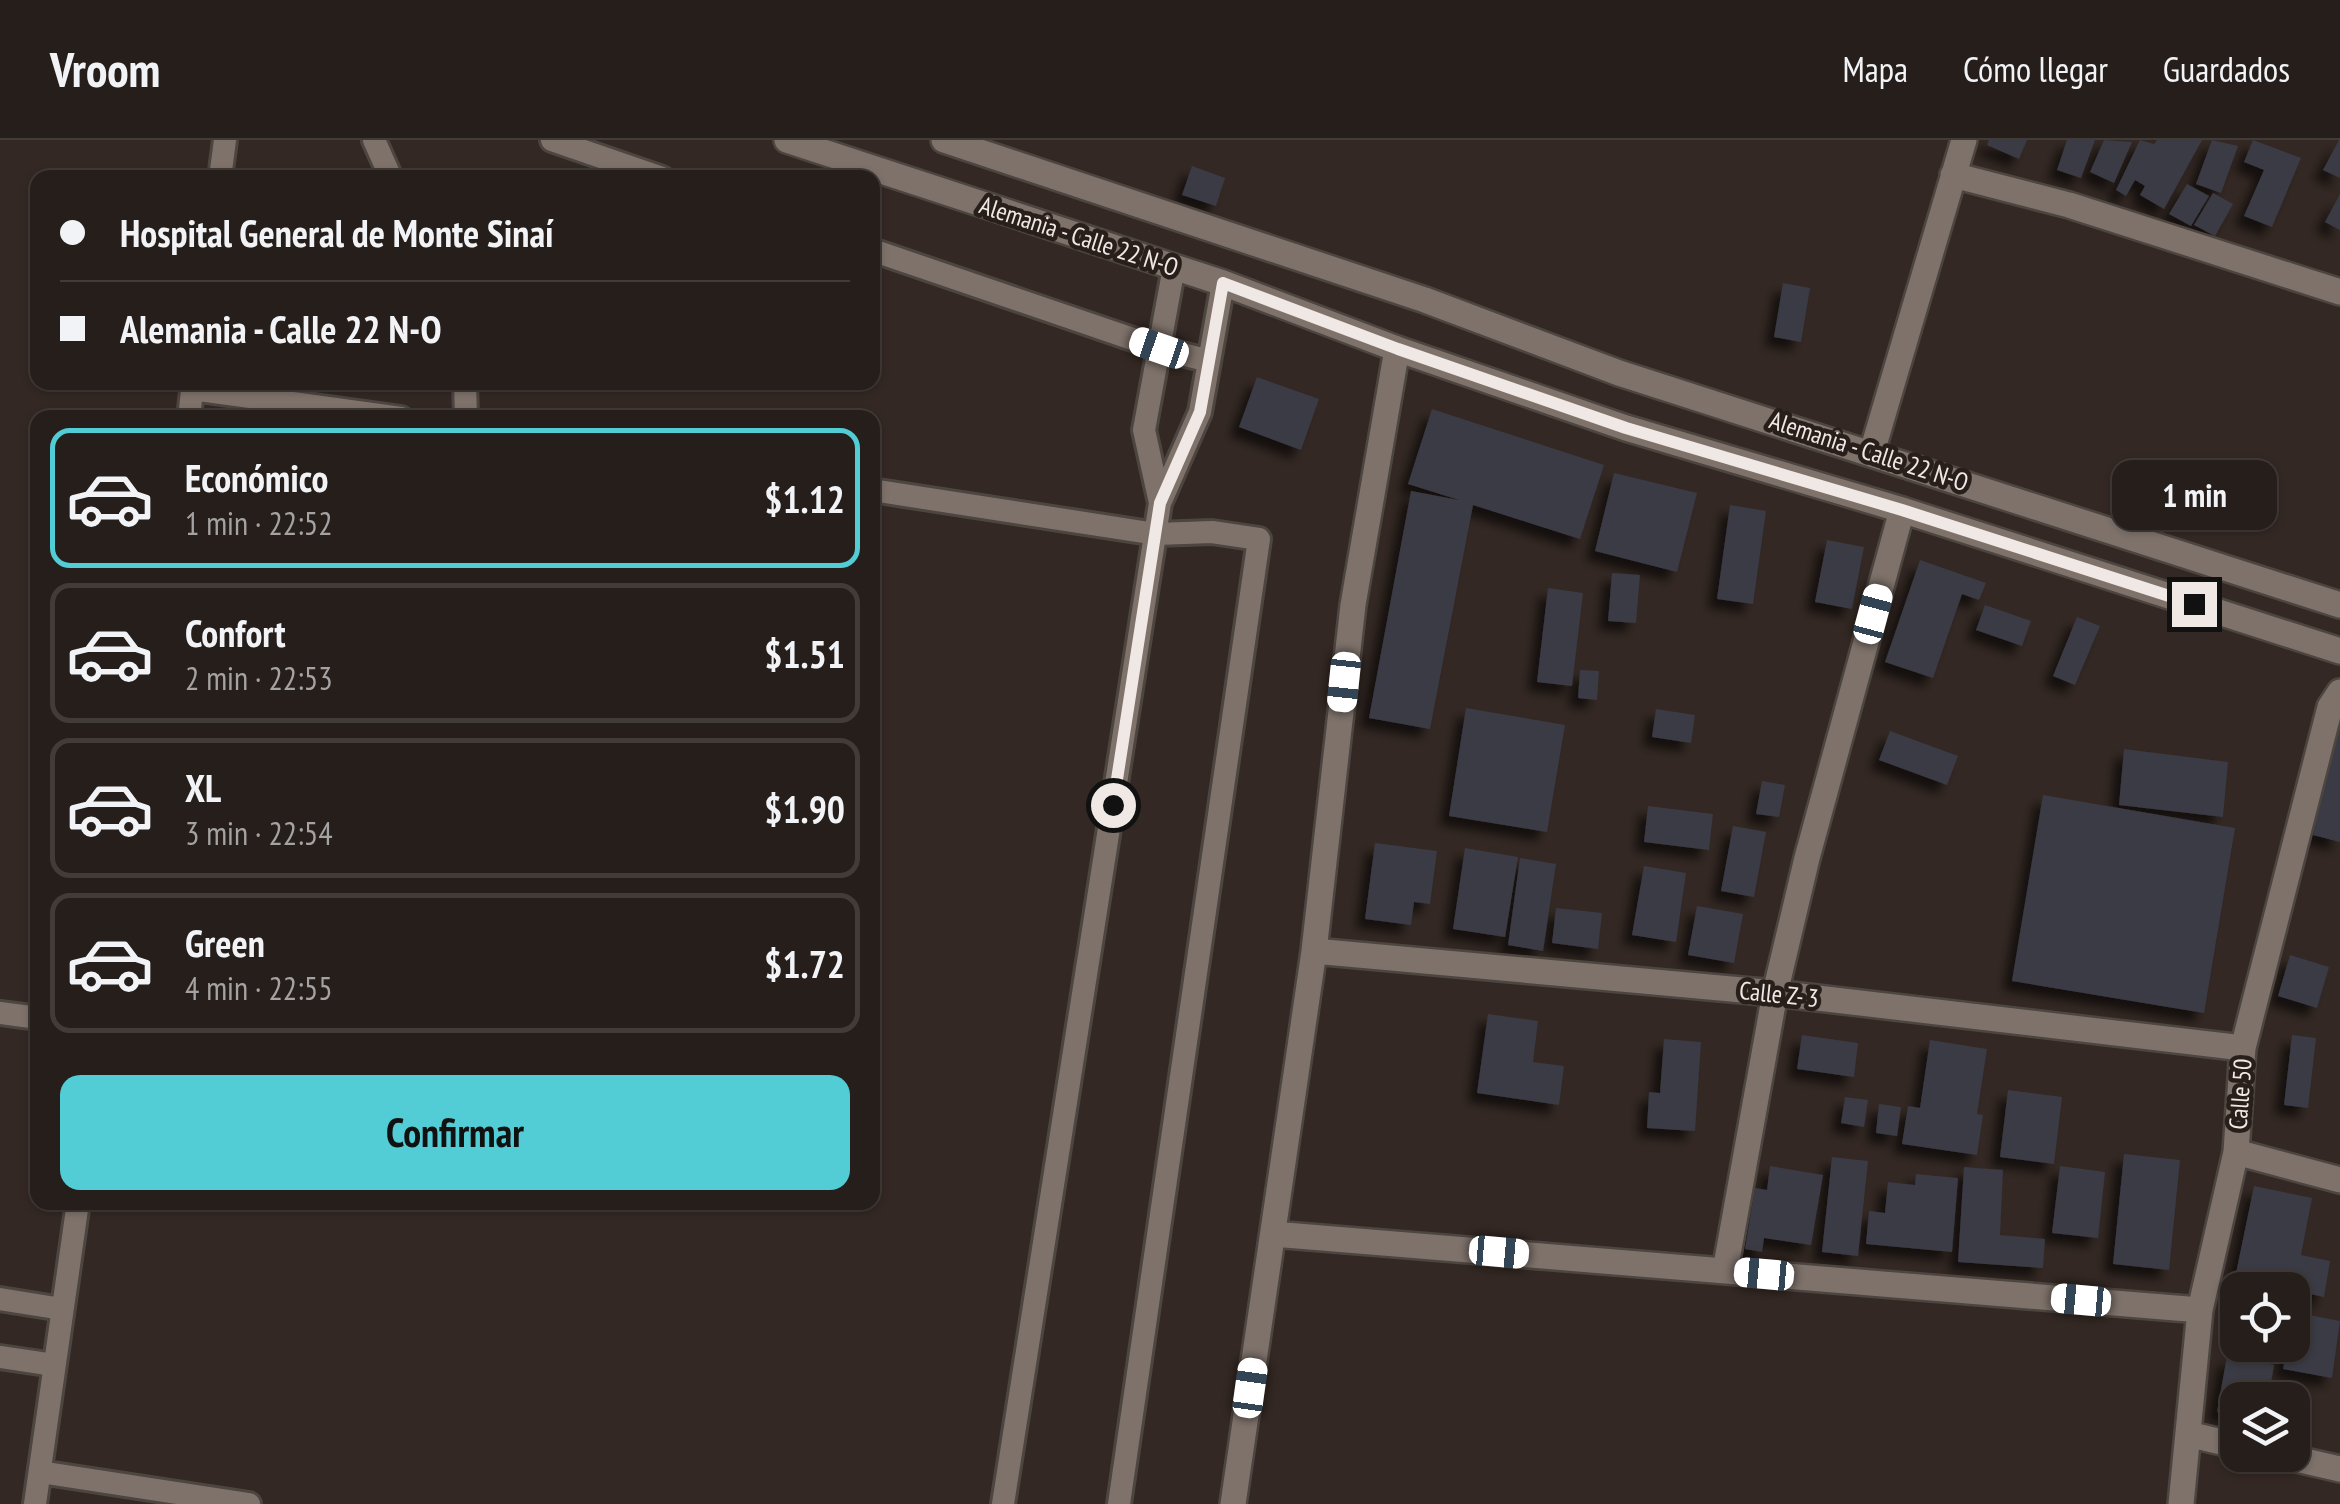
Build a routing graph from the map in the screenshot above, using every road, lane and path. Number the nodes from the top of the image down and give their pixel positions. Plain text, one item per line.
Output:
1 (226, 140) edge
2 (374, 140) edge
3 (552, 140) edge
4 (787, 140) edge
5 (944, 140) edge
6 (1964, 140) edge
7 (221, 170) edge
8 (387, 170) edge
9 (639, 170) edge
10 (879, 170) edge
11 (880, 170) edge
12 (1953, 174) junction
13 (880, 253) edge
14 (1174, 266) junction
15 (1223, 283) junction
16 (2340, 292) edge
17 (1159, 348) junction
18 (1398, 349) junction
19 (1209, 361) junction
20 (218, 390) edge
21 (349, 410) edge
22 (1872, 452) junction
23 (880, 491) edge
24 (1160, 503) junction
25 (1902, 510) junction
26 (1156, 534) junction
27 (2340, 605) edge
28 (2340, 651) edge
29 (2340, 692) edge
30 (1314, 951) junction
31 (1775, 993) junction
32 (0, 1012) edge
33 (30, 1017) edge
34 (2243, 1048) junction
35 (2236, 1152) junction
36 (2340, 1180) edge
37 (77, 1210) edge
38 (1272, 1234) junction
39 (1725, 1271) junction
40 (0, 1300) edge
41 (62, 1308) junction
42 (2200, 1310) junction
43 (0, 1357) edge
44 (54, 1364) junction
45 (2188, 1434) junction
46 (2220, 1442) edge
47 (2310, 1462) edge
48 (2340, 1469) edge
49 (40, 1472) junction
50 (35, 1504) edge
51 (248, 1504) edge
52 (1003, 1504) edge
53 (1119, 1504) edge
54 (1234, 1504) edge
55 (2181, 1504) edge

1 - 7 lane
2 - 8 lane
3 - 9 lane
4 - 10 street, Alemania - Calle 22 N-O
5 - 22 street, Alemania - Calle 22 N-O
6 - 12 street
11 - 14 street, Alemania - Calle 22 N-O
12 - 16 street
12 - 22 street
13 - 17 lane
14 - 15 street, Alemania - Calle 22 N-O
14 - 17 lane
15 - 18 street, Alemania - Calle 22 N-O
15 - 19 lane
17 - 19 lane
17 - 24 lane
18 - 25 street, Alemania - Calle 22 N-O
18 - 30 street
19 - 24 lane
20 - 21 lane
22 - 27 street, Alemania - Calle 22 N-O
23 - 26 lane
24 - 26 lane
25 - 28 street, Alemania - Calle 22 N-O
25 - 31 street
26 - 52 lane
26 - 53 lane
29 - 34 street, Calle 50
30 - 31 street, Calle Z- 3
30 - 38 street
31 - 34 street, Calle Z- 3
31 - 39 street
32 - 33 lane
34 - 35 street, Calle 50
35 - 36 street
35 - 42 street, Calle 50
37 - 41 lane
38 - 39 street
38 - 54 street
39 - 42 street
40 - 41 lane
41 - 44 lane
42 - 45 street, Calle 50
43 - 44 lane
44 - 49 lane
45 - 46 street
45 - 55 street, Calle 50
47 - 48 street
49 - 50 lane
49 - 51 lane

